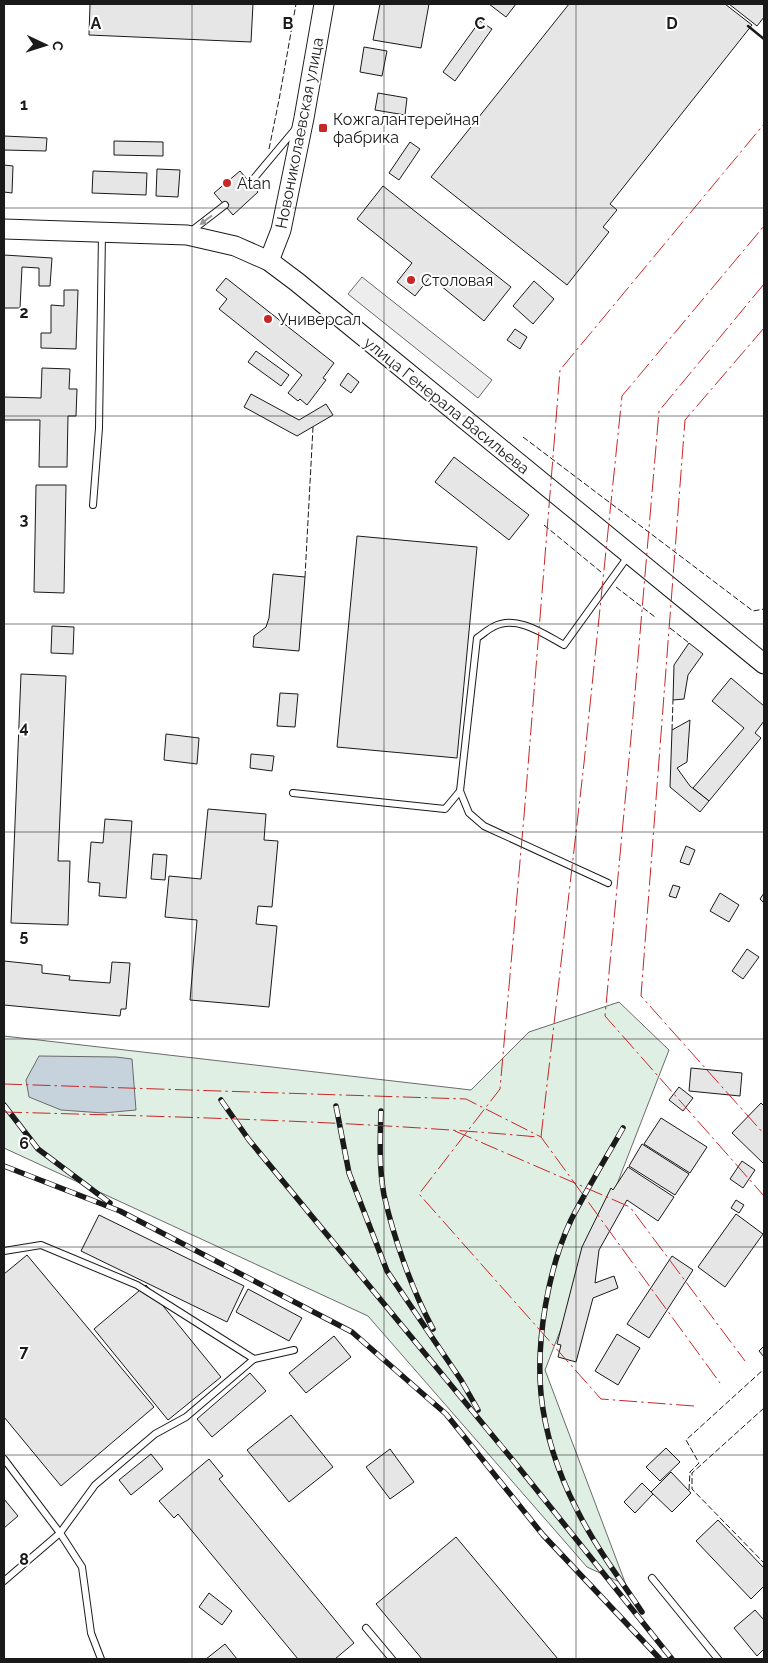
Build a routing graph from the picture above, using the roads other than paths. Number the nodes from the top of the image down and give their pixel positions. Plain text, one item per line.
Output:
1 (324, 4) edge
2 (304, 118) junction
3 (250, 183) dead end
4 (225, 206) dead end
5 (4, 229) edge
6 (102, 232) junction
7 (187, 234) junction
8 (269, 261) junction
9 (93, 505) dead end
10 (630, 554) junction
11 (764, 664) edge
12 (460, 791) junction
13 (293, 793) dead end
14 (608, 883) dead end
15 (4, 1251) edge
16 (294, 1350) dead end
17 (254, 1359) junction
18 (4, 1459) edge
19 (60, 1533) junction
20 (652, 1578) dead end
21 (4, 1581) edge
22 (366, 1628) dead end
23 (101, 1659) edge
24 (392, 1659) edge
25 (718, 1659) edge

1 - 2 main road, Новониколаевская улица
2 - 3 lane
2 - 8 main road, Новониколаевская улица
4 -> 7 lane
5 - 6 main road, улица Генерала Васильева
6 - 7 main road, улица Генерала Васильева
6 - 9 lane
7 - 8 main road, улица Генерала Васильева
8 - 10 main road, улица Генерала Васильева
10 - 11 main road, улица Генерала Васильева
10 - 12 lane
12 - 13 lane
12 - 14 lane
15 - 17 lane
16 - 17 lane
17 - 19 lane
18 - 19 lane
19 - 21 lane
19 - 23 lane
20 - 25 lane
22 - 24 lane

